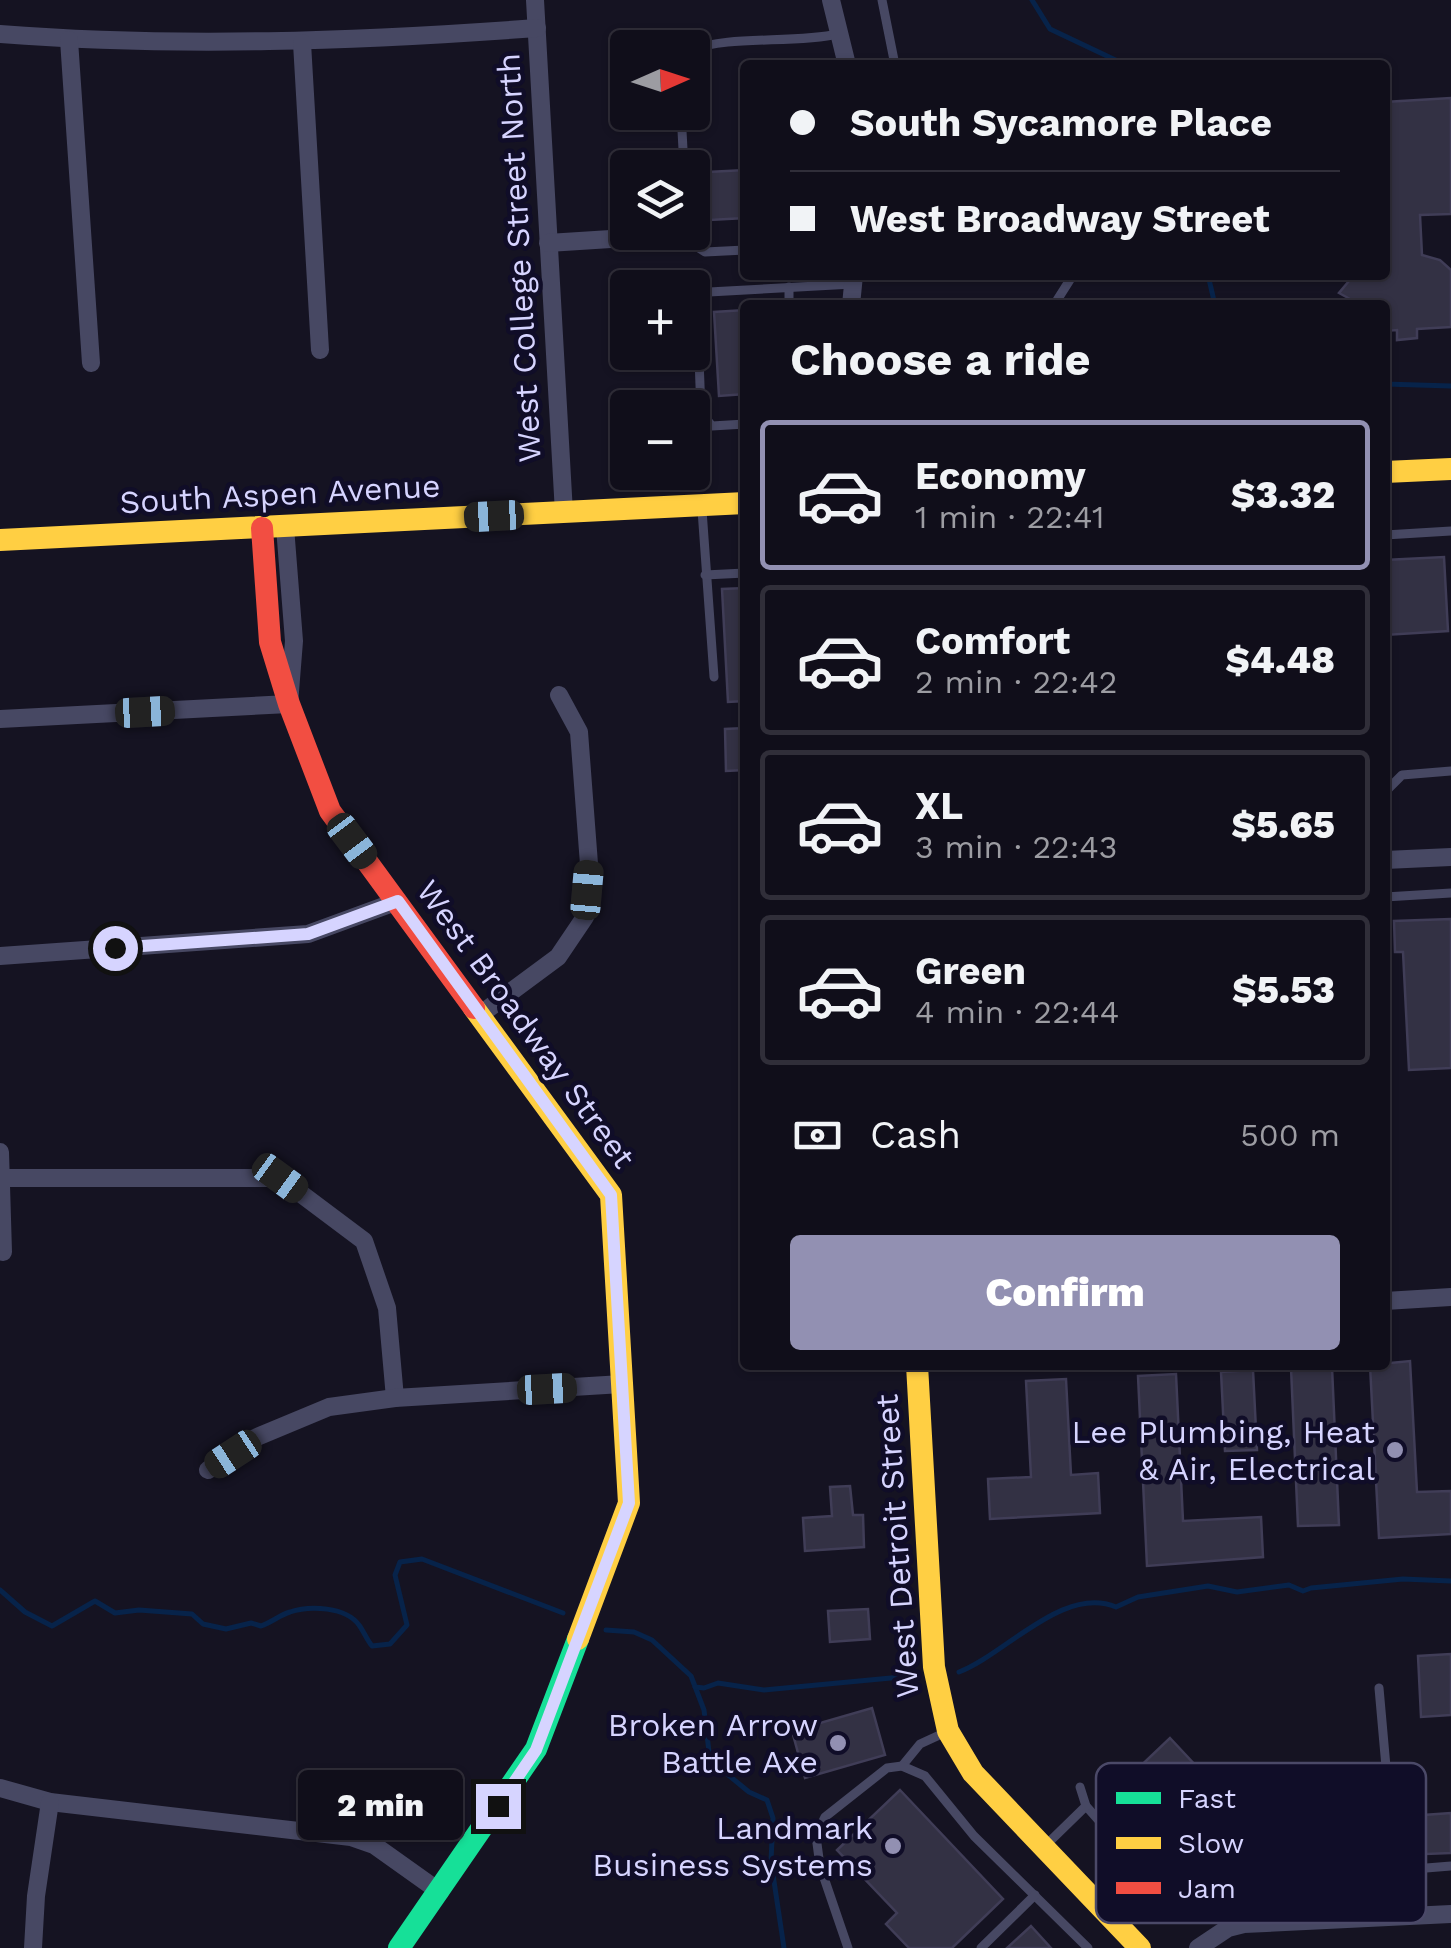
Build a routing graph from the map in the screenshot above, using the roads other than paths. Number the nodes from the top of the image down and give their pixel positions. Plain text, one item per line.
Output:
1 (535, 0) edge
2 (831, 0) edge
3 (882, 0) edge
4 (537, 28) junction
5 (0, 34) edge
6 (839, 34) junction
7 (69, 40) junction
8 (302, 43) junction
9 (710, 45) edge
10 (846, 60) edge
11 (893, 60) edge
12 (610, 239) edge
13 (548, 243) junction
14 (702, 250) edge
15 (740, 250) edge
16 (853, 280) edge
17 (789, 288) junction
18 (789, 300) edge
19 (320, 350) dead end
20 (91, 363) dead end
21 (740, 424) edge
22 (1451, 469) edge
23 (1390, 472) edge
24 (740, 504) edge
25 (702, 506) junction
26 (564, 513) junction
27 (274, 527) junction
28 (1451, 532) edge
29 (1390, 535) edge
30 (0, 540) edge
31 (740, 573) edge
32 (704, 575) junction
33 (714, 677) dead end
34 (559, 695) dead end
35 (290, 704) junction
36 (0, 719) edge
37 (1451, 771) edge
38 (1390, 787) edge
39 (1451, 857) edge
40 (1390, 860) edge
41 (1451, 894) edge
42 (1390, 897) edge
43 (398, 901) junction
44 (0, 956) edge
45 (481, 1014) junction
46 (0, 1152) edge
47 (1, 1178) edge
48 (4, 1252) dead end
49 (1451, 1298) edge
50 (1390, 1301) edge
51 (917, 1370) edge
52 (622, 1384) junction
53 (395, 1398) junction
54 (208, 1470) dead end
55 (1379, 1688) dead end
56 (948, 1731) junction
57 (1386, 1763) edge
58 (902, 1766) junction
59 (1080, 1787) dead end
60 (0, 1788) edge
61 (50, 1802) junction
62 (1086, 1806) junction
63 (1096, 1817) edge
64 (1043, 1848) junction
65 (1451, 1866) edge
66 (1426, 1868) edge
67 (440, 1892) junction
68 (1034, 1896) junction
69 (1096, 1906) edge
70 (1451, 1914) edge
71 (1426, 1915) edge
72 (1111, 1923) edge
73 (1261, 1923) edge
74 (1131, 1945) edge
75 (33, 1948) edge
76 (398, 1948) edge
77 (848, 1948) edge
78 (982, 1948) edge
79 (1088, 1948) edge
80 (1198, 1948) edge

1 - 4 street, West College Street North
2 - 6 street
3 - 11 lane
4 - 8 street
4 - 13 street, West College Street North
5 - 7 street
6 - 9 lane
6 - 10 street
7 - 8 street
7 - 20 street
8 - 19 street
12 - 13 street
13 - 26 street, West College Street North
14 - 15 lane
16 - 17 lane
17 - 18 lane
17 - 21 lane
22 - 23 street
24 - 25 street, South Aspen Avenue
25 - 26 street, South Aspen Avenue
25 - 32 lane
26 - 27 street, South Aspen Avenue
27 - 30 street, South Aspen Avenue
27 - 35 street, West Broadway Street
28 - 29 lane
31 - 32 lane
32 - 33 lane
34 - 45 street
35 - 36 street
35 - 43 street, West Broadway Street
37 - 38 lane
39 - 40 street
41 - 42 lane
43 - 44 street
43 - 45 street, West Broadway Street
45 - 52 street, West Broadway Street
46 - 47 street
47 - 48 street
47 - 53 street
49 - 50 street
51 - 56 street, West Detroit Street
52 - 53 street
52 - 67 street, West Broadway Street
53 - 54 street
55 - 57 lane
56 - 58 lane
56 - 64 street, West Detroit Street
58 - 68 lane
58 - 77 lane
59 - 62 lane
60 - 61 street
61 - 67 street
61 - 75 street
62 - 63 lane
62 - 64 lane
64 - 69 street, West Detroit Street
65 - 66 lane
67 - 76 street, West Broadway Street
68 - 78 lane
68 - 79 lane
70 - 71 street
72 - 74 street, West Detroit Street
73 - 80 street

